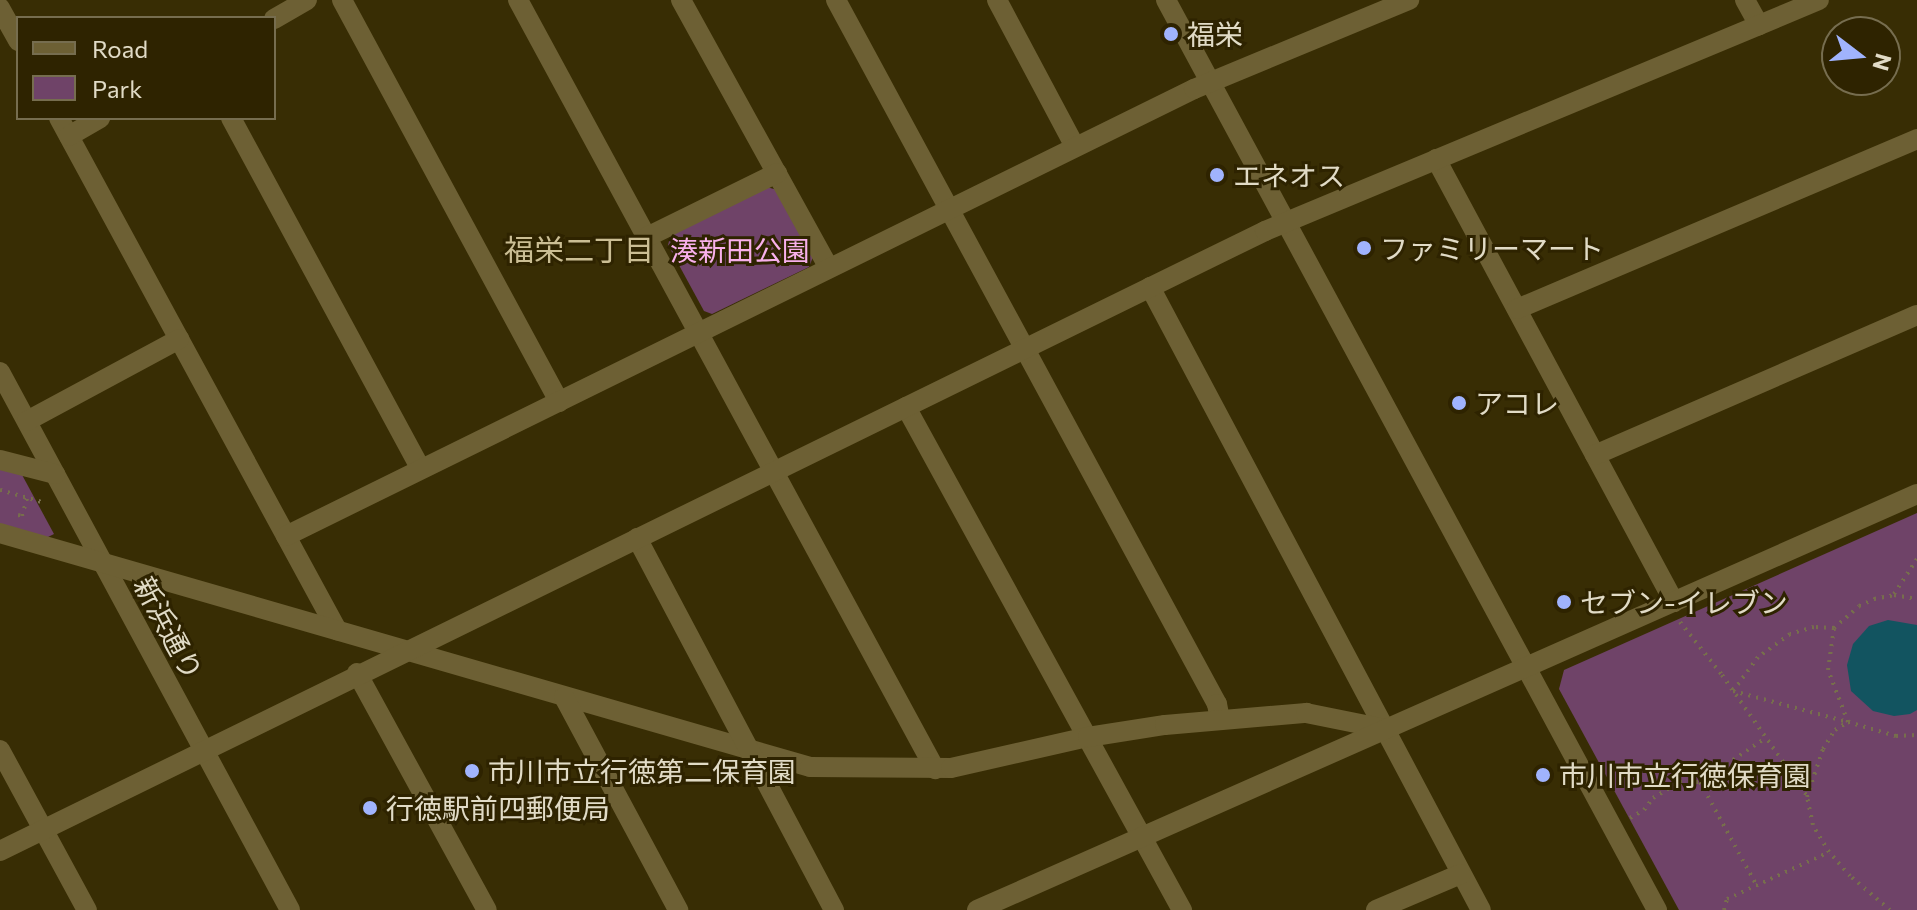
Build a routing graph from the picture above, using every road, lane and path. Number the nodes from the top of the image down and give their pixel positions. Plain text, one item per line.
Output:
1 (307, 0) edge
2 (342, 0) edge
3 (518, 0) edge
4 (681, 0) edge
5 (836, 0) edge
6 (997, 0) edge
7 (1166, 0) edge
8 (1350, 0) edge
9 (1409, 0) edge
10 (1745, 0) edge
11 (1819, 0) edge
12 (0, 8) edge
13 (276, 18) edge
14 (1361, 19) junction
15 (1759, 25) junction
16 (16, 37) edge
17 (1210, 82) junction
18 (92, 120) edge
19 (232, 120) edge
20 (64, 127) edge
21 (1917, 139) edge
22 (1075, 147) junction
23 (1436, 159) junction
24 (777, 173) junction
25 (950, 209) junction
26 (1286, 222) junction
27 (647, 237) junction
28 (829, 268) junction
29 (1150, 287) junction
30 (1517, 309) junction
31 (1917, 315) edge
32 (698, 333) junction
33 (179, 339) junction
34 (1026, 348) junction
35 (0, 372) edge
36 (559, 402) junction
37 (906, 407) junction
38 (27, 421) junction
39 (1595, 455) junction
40 (0, 460) edge
41 (421, 469) junction
42 (773, 472) junction
43 (55, 474) junction
44 (0, 490) edge
45 (1917, 494) edge
46 (27, 498) junction
47 (45, 503) dead end
48 (11, 513) dead end
49 (0, 533) edge
50 (286, 536) junction
51 (637, 538) junction
52 (1917, 559) edge
53 (103, 564) junction
54 (1894, 595) junction
55 (1917, 599) edge
56 (1675, 610) junction
57 (1834, 628) junction
58 (337, 630) junction
59 (405, 650) junction
60 (1526, 668) junction
61 (357, 673) junction
62 (1733, 691) junction
63 (564, 697) junction
64 (1220, 720) junction
65 (1848, 722) junction
66 (1385, 729) junction
67 (1917, 735) edge
68 (1088, 737) junction
69 (1765, 739) junction
70 (0, 750) edge
71 (204, 750) junction
72 (750, 751) junction
73 (935, 769) junction
74 (1700, 782) junction
75 (1807, 797) junction
76 (1628, 819) dead end
77 (43, 830) junction
78 (1142, 836) junction
79 (0, 851) edge
80 (1829, 852) junction
81 (1461, 874) junction
82 (1757, 886) junction
83 (1003, 905) edge
84 (87, 910) edge
85 (290, 910) edge
86 (487, 910) edge
87 (678, 910) edge
88 (834, 910) edge
89 (977, 910) edge
90 (1182, 910) edge
91 (1376, 910) edge
92 (1481, 910) edge
93 (1657, 910) edge
94 (1724, 910) edge
95 (1890, 910) edge

1 - 13 street
2 - 36 street
3 - 27 street
4 - 24 street
5 - 25 street
6 - 22 street
7 - 17 street
8 - 14 street
9 - 14 street
10 - 15 street
11 - 15 street
12 - 16 street
14 - 17 street
15 - 23 street
17 - 22 street
17 - 26 street
18 - 20 street
19 - 41 street
20 - 33 street
21 - 30 street
22 - 25 street
23 - 26 street
23 - 30 street
24 - 27 street
24 - 28 street
25 - 28 street
25 - 34 street
26 - 29 street
26 - 60 street
27 - 32 street
28 - 32 street
29 - 34 street
29 - 66 street
30 - 39 street
31 - 39 street
32 - 36 street
32 - 42 street
33 - 38 street
33 - 50 street
34 - 37 street
34 - 64 street
35 - 38 street, 新浜通り
36 - 41 street
37 - 42 street
37 - 68 street
38 - 43 street, 新浜通り
39 - 56 street
40 - 43 street
41 - 50 street
42 - 51 street
42 - 73 street
43 - 53 street, 新浜通り
44 - 46 path
45 - 56 street
46 - 47 path
46 - 48 path
49 - 53 street
50 - 58 street
51 - 59 street
51 - 72 street
52 - 54 path
53 - 58 street
53 - 71 street, 新浜通り
54 - 55 path
54 - 57 path
56 - 60 street
56 - 62 path
57 - 62 path
57 - 65 path
58 - 59 street
59 - 61 street
59 - 63 street
60 - 66 street
60 - 93 street
61 - 71 street
61 - 86 street
62 - 65 path
62 - 69 path
63 - 72 street
63 - 87 street
64 - 66 street
64 - 68 street
65 - 67 path
65 - 75 path
66 - 78 street
66 - 81 street
68 - 73 street
68 - 78 street
69 - 74 path
69 - 75 path
70 - 77 street
71 - 77 street
71 - 85 street, 新浜通り
72 - 73 street
72 - 88 street
74 - 76 path
74 - 82 path
75 - 80 path
77 - 79 street
77 - 84 street
78 - 83 street
78 - 90 street
80 - 82 path
80 - 95 path
81 - 91 street
81 - 92 street
82 - 94 path
83 - 89 street

